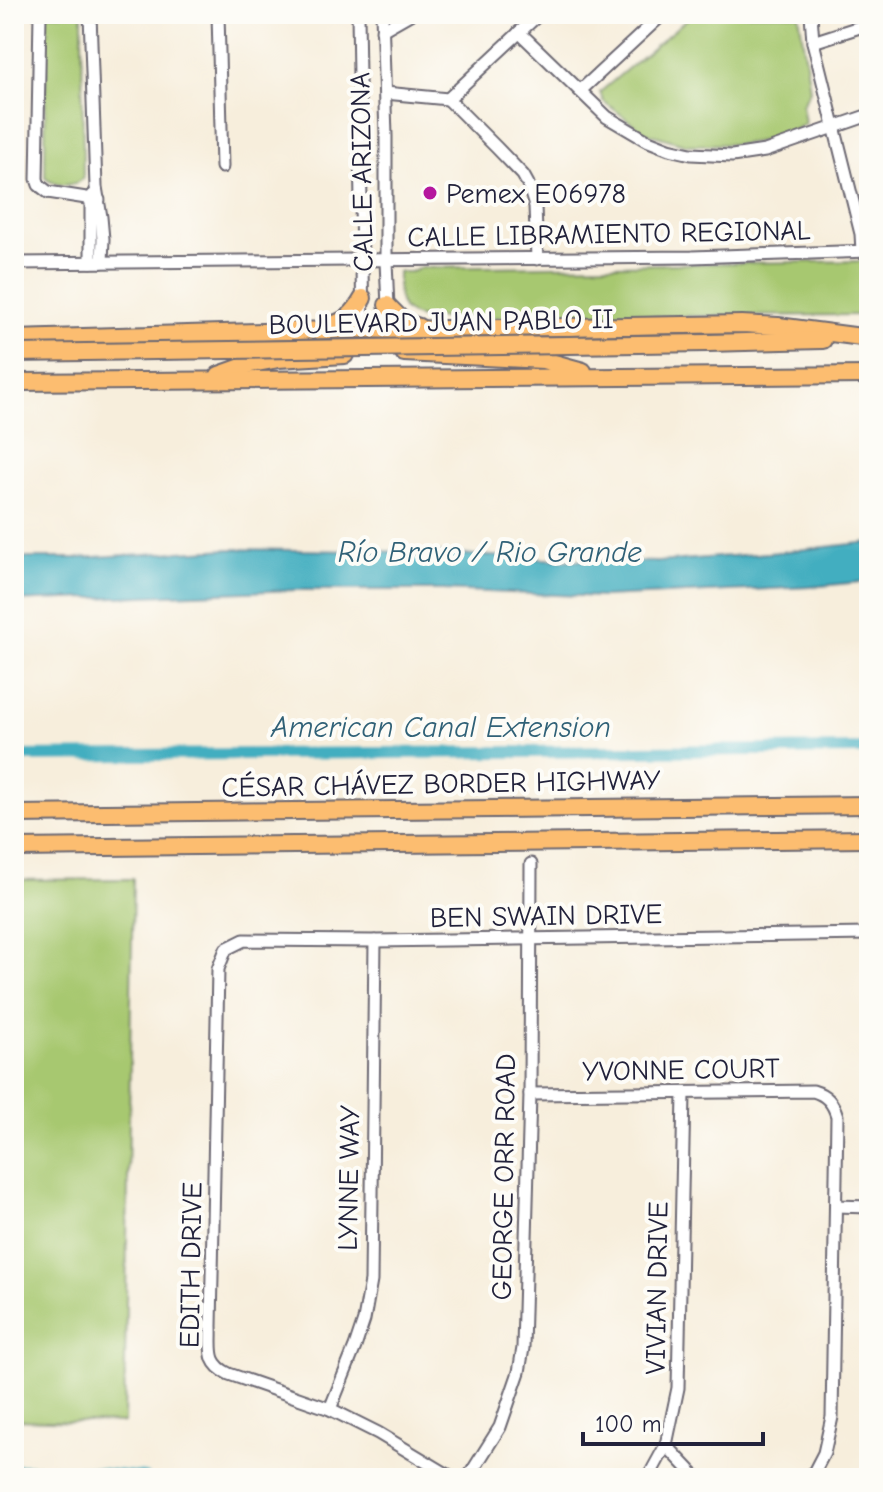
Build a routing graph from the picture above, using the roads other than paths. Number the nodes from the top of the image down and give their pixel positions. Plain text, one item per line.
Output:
1 (40, 14) edge
2 (90, 14) edge
3 (218, 14) edge
4 (358, 14) edge
5 (382, 14) edge
6 (410, 14) edge
7 (539, 14) edge
8 (663, 14) edge
9 (811, 14) edge
10 (869, 24) edge
11 (382, 30) junction
12 (519, 32) junction
13 (813, 42) junction
14 (580, 91) junction
15 (385, 93) junction
16 (448, 99) junction
17 (869, 115) edge
18 (834, 127) junction
19 (222, 167) dead end
20 (95, 200) junction
21 (866, 251) edge
22 (537, 259) junction
23 (361, 260) junction
24 (386, 261) junction
25 (96, 262) junction
26 (14, 263) edge
27 (363, 298) junction
28 (387, 305) junction
29 (363, 329) junction
30 (428, 329) junction
31 (389, 330) junction
32 (306, 331) junction
33 (869, 338) edge
34 (14, 339) edge
35 (375, 343) junction
36 (14, 353) edge
37 (869, 375) edge
38 (606, 377) junction
39 (206, 380) junction
40 (14, 382) edge
41 (869, 805) edge
42 (14, 814) edge
43 (869, 839) edge
44 (14, 848) edge
45 (531, 864) dead end
46 (869, 934) edge
47 (531, 939) junction
48 (375, 941) junction
49 (226, 949) joint
50 (530, 1094) junction
51 (684, 1094) junction
52 (836, 1206) junction
53 (869, 1207) edge
54 (330, 1409) junction
55 (666, 1445) junction
56 (453, 1478) edge
57 (468, 1478) edge
58 (648, 1478) edge
59 (697, 1478) edge
60 (811, 1478) edge

1 - 20 street
2 - 20 street
3 - 19 street
4 - 23 street, CALLE ARIZONA
5 - 11 street, CALLE ARIZONA
6 - 11 street
7 - 12 street
8 - 14 street
9 - 13 street
10 - 13 street
11 - 15 street, CALLE ARIZONA
12 - 14 street
12 - 16 street
13 - 18 street
14 - 18 street
15 - 16 street
15 - 24 street, CALLE ARIZONA
16 - 22 street
17 - 18 street
18 - 21 street
20 - 25 street
21 - 22 street, CALLE LIBRAMIENTO REGIONAL
22 - 24 street, CALLE LIBRAMIENTO REGIONAL
23 - 24 street, CALLE LIBRAMIENTO REGIONAL
23 - 25 street, CALLE LIBRAMIENTO REGIONAL
23 - 27 street, CALLE ARIZONA
24 - 28 street, CALLE ARIZONA
25 - 26 street, CALLE LIBRAMIENTO REGIONAL
27 - 29 street, CALLE ARIZONA
27 - 32 highway
28 - 30 highway
28 - 31 street, CALLE ARIZONA
29 - 31 highway
29 - 32 highway
29 - 35 highway
30 - 31 highway
30 - 33 highway
31 - 35 highway
32 - 34 highway
33 - 36 highway, BOULEVARD JUAN PABLO II, bridge
35 - 38 highway
35 - 39 highway
37 - 38 highway, BOULEVARD JUAN PABLO II
38 - 39 highway, BOULEVARD JUAN PABLO II
39 - 40 highway, BOULEVARD JUAN PABLO II
41 - 42 highway, CÉSAR CHÁVEZ BORDER HIGHWAY
43 - 44 highway
45 - 47 street, GEORGE ORR ROAD
46 - 47 street, BEN SWAIN DRIVE
47 - 48 street, BEN SWAIN DRIVE
47 - 50 street, GEORGE ORR ROAD
48 - 49 street, BEN SWAIN DRIVE
48 - 54 street, LYNNE WAY
49 - 54 street, EDITH DRIVE
50 - 51 street, YVONNE COURT
50 - 57 street, GEORGE ORR ROAD
51 - 52 street, YVONNE COURT
51 - 55 street, VIVIAN DRIVE
52 - 53 street
52 - 60 street
54 - 56 street, EDITH DRIVE
55 - 58 street, VIVIAN DRIVE
55 - 59 street

